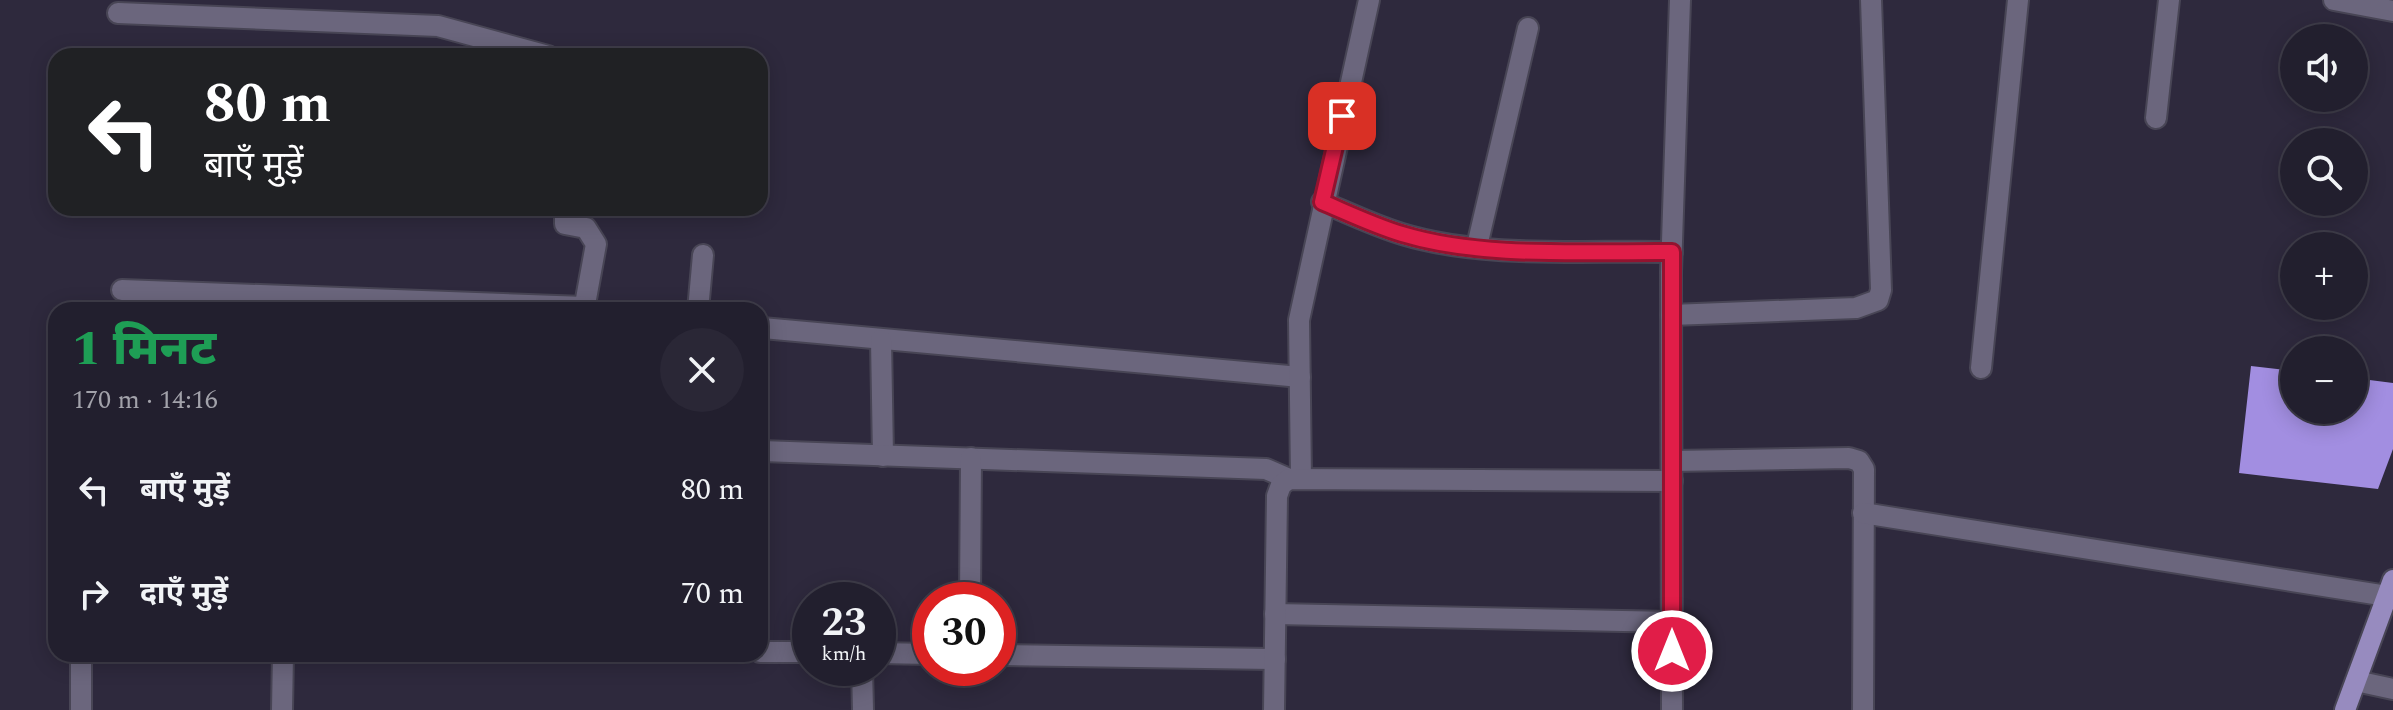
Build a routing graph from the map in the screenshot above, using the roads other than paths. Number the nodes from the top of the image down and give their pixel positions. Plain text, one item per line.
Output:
1 (1369, 0) edge
2 (1680, 0) edge
3 (1871, 0) edge
4 (2018, 0) edge
5 (2169, 0) edge
6 (2334, 0) edge
7 (2393, 11) edge
8 (118, 13) dead end
9 (1528, 28) dead end
10 (519, 48) edge
11 (2156, 118) dead end
12 (1322, 202) junction
13 (565, 216) edge
14 (1477, 246) junction
15 (1672, 252) junction
16 (703, 255) dead end
17 (122, 290) dead end
18 (431, 302) edge
19 (586, 302) edge
20 (699, 302) edge
21 (1671, 315) junction
22 (768, 329) edge
23 (881, 340) junction
24 (1981, 368) dead end
25 (1300, 377) junction
26 (768, 451) edge
27 (883, 456) junction
28 (971, 458) junction
29 (1672, 471) junction
30 (1295, 479) junction
31 (1863, 513) junction
32 (970, 582) edge
33 (2390, 588) edge
34 (1275, 614) junction
35 (1672, 622) junction
36 (768, 652) edge
37 (792, 652) edge
38 (1016, 655) edge
39 (1275, 659) junction
40 (81, 662) edge
41 (283, 662) edge
42 (2356, 681) junction
43 (862, 686) edge
44 (2393, 689) edge
45 (81, 710) edge
46 (282, 710) edge
47 (863, 710) edge
48 (1274, 710) edge
49 (1672, 710) edge
50 (1863, 710) edge
51 (2345, 710) edge

1 - 12 street
2 - 15 street
3 - 21 street
4 - 24 street
5 - 11 street
6 - 7 street
8 - 10 street
9 - 14 street
12 - 14 street
12 - 25 street
13 - 19 street
14 - 15 street
15 - 21 street
16 - 20 street
17 - 18 street
21 - 29 street
22 - 23 street
23 - 25 street
23 - 27 street
25 - 30 street
26 - 27 street
27 - 28 street
28 - 30 street
28 - 32 street
29 - 30 street
29 - 31 street
29 - 35 street
30 - 34 street
31 - 33 street
31 - 50 street
33 - 42 main road
34 - 35 street
34 - 39 street
35 - 49 street
36 - 37 street
38 - 39 street
39 - 48 street
40 - 45 street
41 - 46 street
42 - 44 street
42 - 51 main road
43 - 47 street

